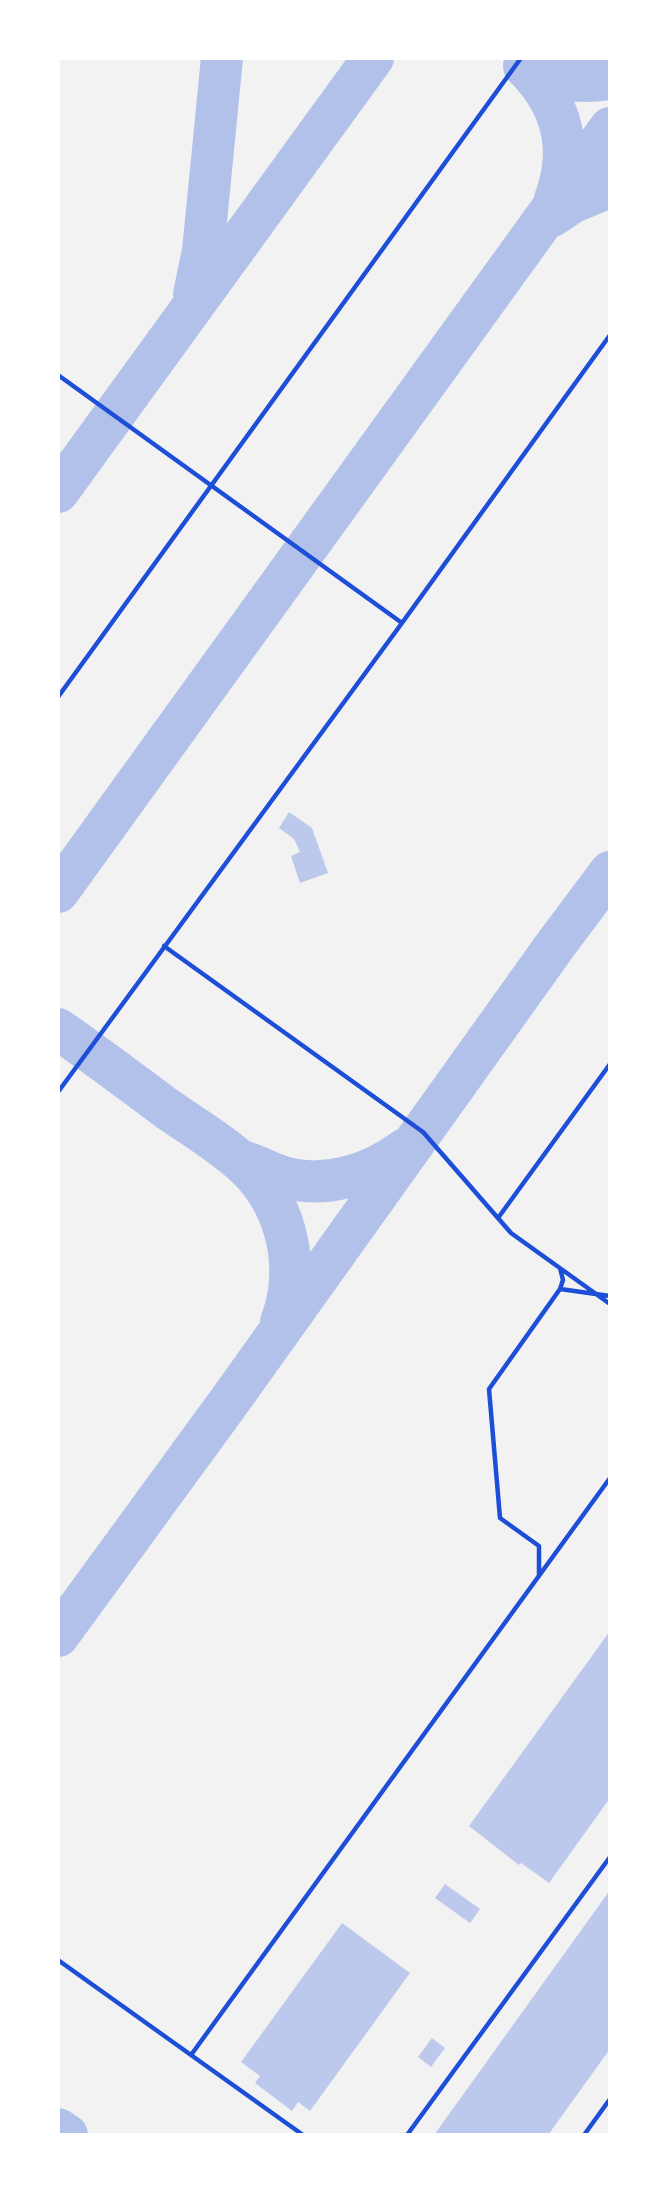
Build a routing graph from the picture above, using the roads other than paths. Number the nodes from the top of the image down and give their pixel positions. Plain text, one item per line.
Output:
1 (521, 58) edge
2 (610, 335) edge
3 (58, 375) edge
4 (212, 485) junction
5 (402, 623) junction
6 (58, 697) edge
7 (164, 946) junction
8 (610, 1064) edge
9 (58, 1092) edge
10 (498, 1218) junction
11 (560, 1268) junction
12 (560, 1289) junction
13 (597, 1294) junction
14 (610, 1296) edge
15 (610, 1304) edge
16 (610, 1478) edge
17 (538, 1577) junction
18 (610, 1857) edge
19 (58, 1960) edge
20 (191, 2055) junction
21 (610, 2099) edge
22 (293, 2129) junction
23 (289, 2135) edge
24 (303, 2135) edge
25 (407, 2135) edge
26 (584, 2135) edge

1 - 4 lane
2 - 5 lane
3 - 4 lane
4 - 5 lane
4 - 6 lane
5 - 7 lane
7 - 9 lane
7 - 10 lane
8 - 10 lane
10 - 11 lane
11 - 12 lane
11 - 13 lane
12 - 13 lane
12 - 17 lane
13 - 14 lane
13 - 15 lane
16 - 17 lane
17 - 20 lane
18 - 25 lane
19 - 20 lane
20 - 22 lane
21 - 26 lane
22 - 23 lane
22 - 24 lane

